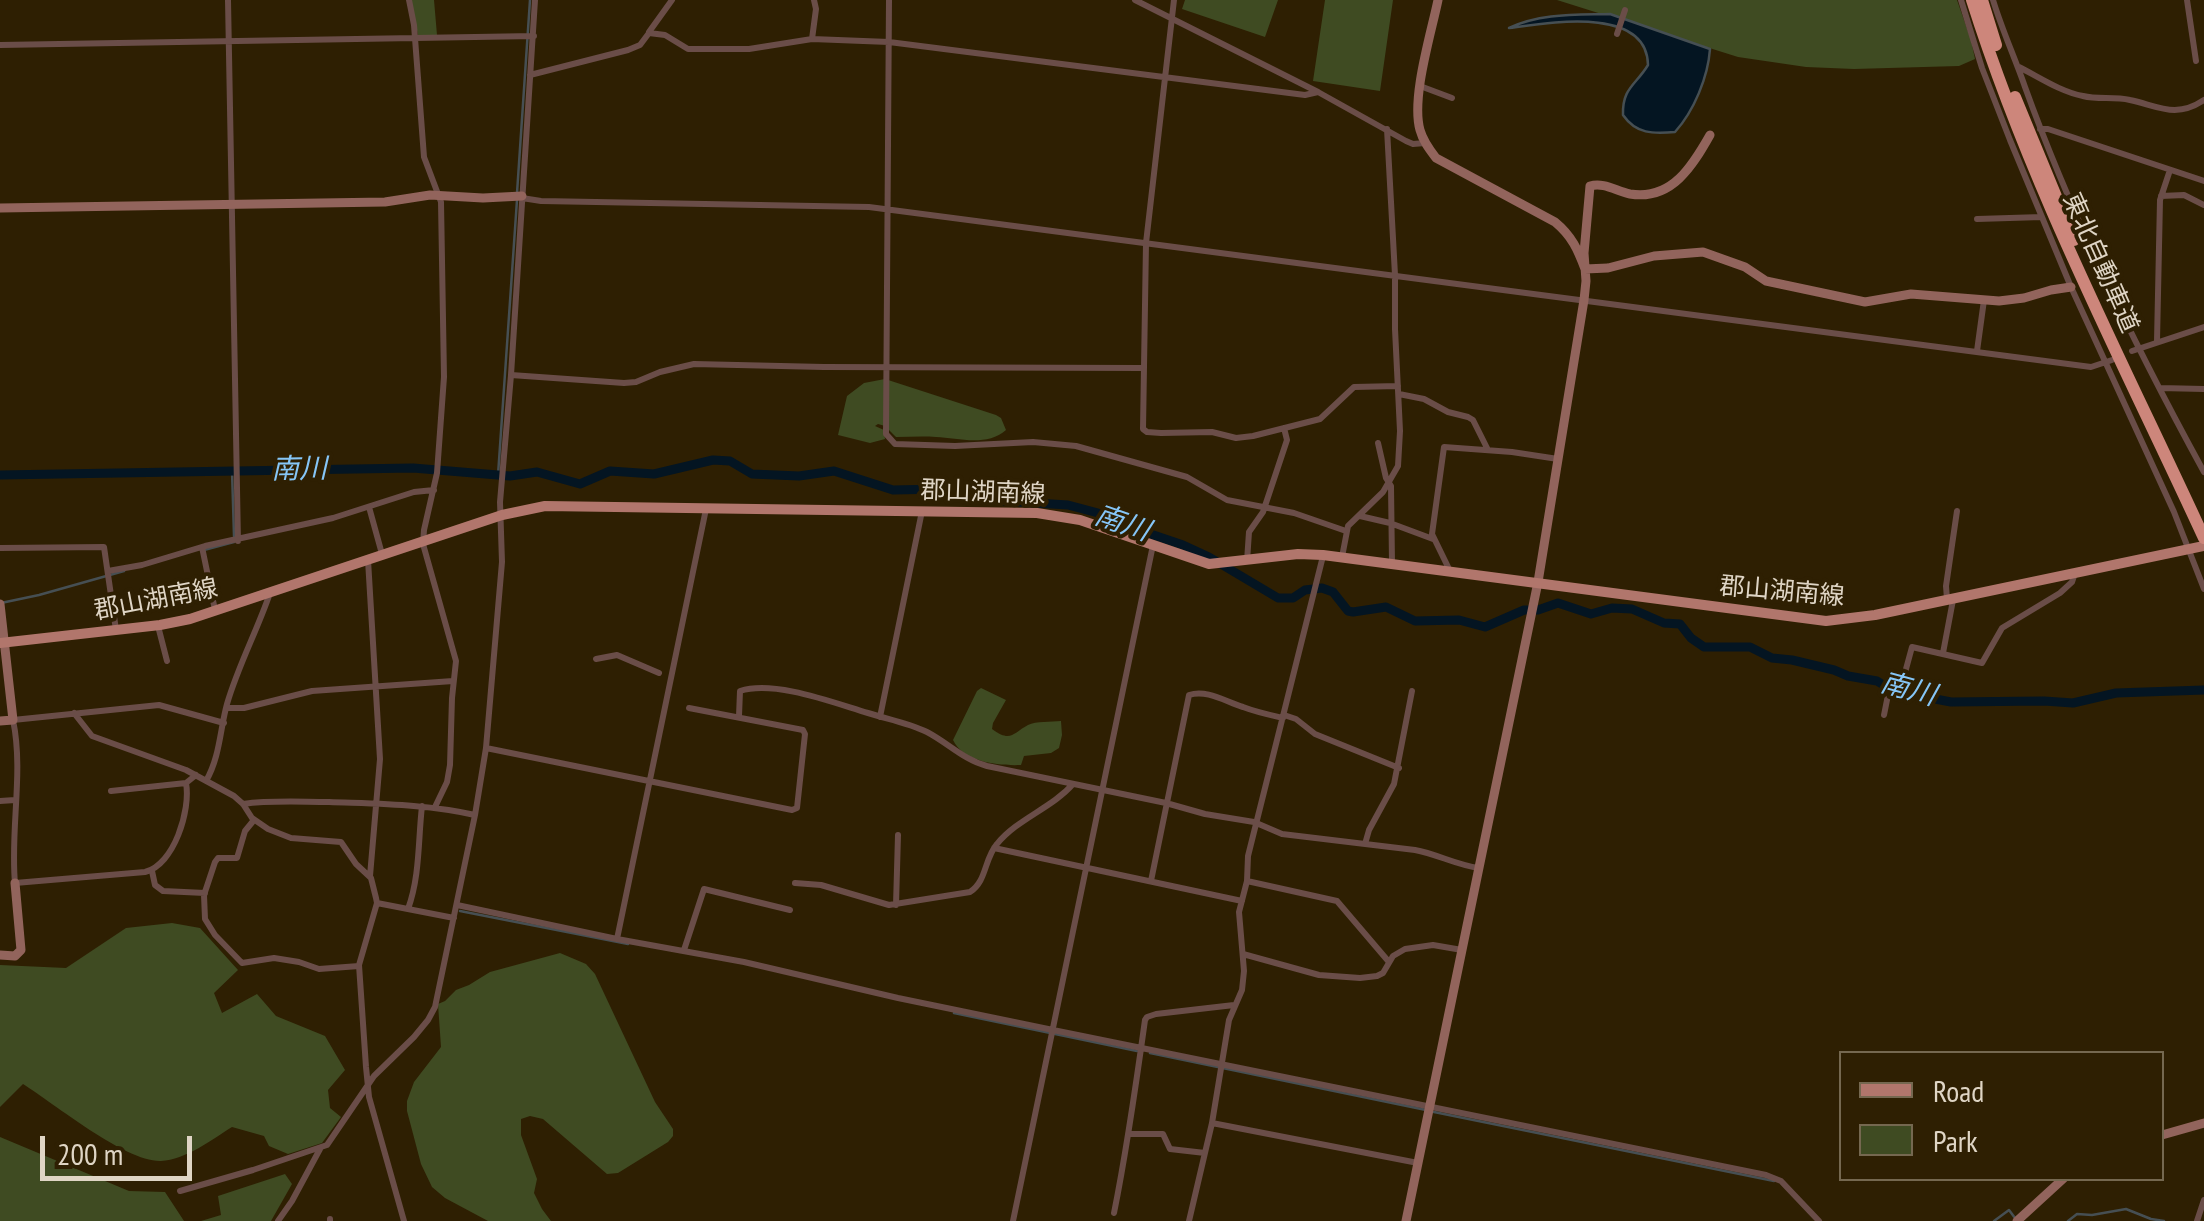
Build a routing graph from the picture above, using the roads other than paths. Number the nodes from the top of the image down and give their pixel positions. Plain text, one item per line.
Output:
1 (228, 0) edge
2 (409, 0) edge
3 (535, 0) edge
4 (672, 0) edge
5 (814, 0) edge
6 (889, 0) edge
7 (1135, 0) edge
8 (1174, 0) edge
9 (1438, 0) edge
10 (1961, 0) edge
11 (1972, 0) edge
12 (1982, 0) edge
13 (1993, 0) edge
14 (2186, 0) edge
15 (1626, 10) dead end
16 (1172, 18) junction
17 (649, 33) junction
18 (1616, 34) dead end
19 (530, 36) junction
20 (415, 38) junction
21 (812, 39) junction
22 (228, 41) junction
23 (889, 42) junction
24 (0, 45) edge
25 (2196, 62) dead end
26 (2014, 64) junction
27 (530, 75) junction
28 (1166, 77) junction
29 (1420, 86) junction
30 (1318, 92) junction
31 (1452, 98) dead end
32 (2204, 100) edge
33 (1387, 129) junction
34 (2040, 129) junction
35 (1710, 135) dead end
36 (1425, 143) junction
37 (2170, 170) junction
38 (2204, 181) edge
39 (439, 196) junction
40 (2161, 196) junction
41 (522, 197) junction
42 (231, 204) junction
43 (2204, 205) edge
44 (0, 208) edge
45 (886, 210) junction
46 (2042, 217) junction
47 (1977, 219) dead end
48 (1146, 243) junction
49 (1586, 270) junction
50 (1395, 275) junction
51 (2071, 288) junction
52 (1584, 300) junction
53 (1984, 300) junction
54 (2204, 327) edge
55 (2157, 341) junction
56 (2136, 349) junction
57 (1978, 351) junction
58 (2109, 361) junction
59 (886, 366) junction
60 (1142, 368) junction
61 (511, 375) junction
62 (2158, 388) junction
63 (2204, 389) edge
64 (1398, 390) junction
65 (1284, 428) junction
66 (1378, 442) dead end
67 (1488, 450) junction
68 (1558, 459) junction
69 (2204, 472) edge
70 (1390, 482) junction
71 (434, 490) junction
72 (369, 507) junction
73 (706, 508) junction
74 (1265, 508) junction
75 (922, 510) junction
76 (1956, 511) dead end
77 (502, 515) junction
78 (1359, 516) junction
79 (2204, 518) edge
80 (1392, 523) junction
81 (1346, 531) junction
82 (2204, 538) edge
83 (1433, 539) junction
84 (238, 540) junction
85 (424, 541) junction
86 (1153, 544) junction
87 (2204, 546) edge
88 (202, 547) junction
89 (0, 548) edge
90 (2187, 550) junction
91 (382, 555) junction
92 (1324, 555) junction
93 (1342, 557) junction
94 (368, 560) junction
95 (1247, 560) junction
96 (1392, 563) junction
97 (108, 571) junction
98 (1450, 571) junction
99 (2075, 573) junction
100 (1538, 582) junction
101 (2204, 589) edge
102 (270, 593) junction
103 (1950, 599) junction
104 (0, 604) edge
105 (215, 611) junction
106 (158, 625) junction
107 (116, 630) junction
108 (3, 643) edge
109 (1943, 653) junction
110 (596, 659) dead end
111 (167, 660) dead end
112 (658, 673) dead end
113 (454, 681) junction
114 (378, 687) junction
115 (1412, 691) dead end
116 (226, 708) junction
117 (689, 708) dead end
118 (74, 713) junction
119 (1884, 715) dead end
120 (739, 716) junction
121 (880, 717) junction
122 (1283, 717) junction
123 (13, 720) junction
124 (0, 721) edge
125 (224, 723) junction
126 (486, 748) junction
127 (1398, 768) junction
128 (196, 775) junction
129 (206, 780) junction
130 (186, 783) junction
131 (650, 783) junction
132 (1074, 783) junction
133 (1104, 790) junction
134 (112, 791) dead end
135 (15, 800) junction
136 (0, 801) edge
137 (1166, 803) junction
138 (243, 804) junction
139 (376, 804) junction
140 (422, 806) junction
141 (435, 807) junction
142 (475, 814) junction
143 (254, 820) junction
144 (1257, 824) junction
145 (898, 835) dead end
146 (1365, 844) junction
147 (994, 848) junction
148 (1087, 868) junction
149 (1479, 868) junction
150 (152, 871) junction
151 (370, 876) junction
152 (1152, 881) junction
153 (1247, 881) junction
154 (14, 883) junction
155 (795, 883) dead end
156 (205, 894) junction
157 (1242, 900) junction
158 (376, 903) junction
159 (896, 905) junction
160 (457, 906) junction
161 (408, 909) junction
162 (790, 910) dead end
163 (454, 918) junction
164 (617, 939) junction
165 (684, 950) junction
166 (1462, 950) junction
167 (1243, 954) junction
168 (0, 955) edge
169 (1389, 962) junction
170 (360, 966) junction
171 (1235, 1004) junction
172 (1053, 1030) junction
173 (1141, 1048) junction
174 (1222, 1064) junction
175 (368, 1088) junction
176 (1430, 1107) junction
177 (1212, 1123) junction
178 (2204, 1123) edge
179 (1130, 1134) junction
180 (2164, 1135) edge
181 (320, 1148) junction
182 (1205, 1154) junction
183 (1418, 1164) junction
184 (2061, 1181) edge
185 (180, 1190) dead end
186 (2204, 1200) edge
187 (1114, 1213) dead end
188 (278, 1221) edge
189 (404, 1221) edge
190 (1012, 1221) edge
191 (1189, 1221) edge
192 (1406, 1221) edge
193 (1819, 1221) edge
194 (2017, 1221) edge
195 (2197, 1221) edge

1 - 22 street
2 - 20 street
3 - 19 street
4 - 17 street
5 - 21 street
6 - 23 street
7 - 16 street
8 - 16 street
9 - 29 street
10 - 46 street
11 - 82 highway, 東北自動車道
12 - 79 highway, 東北自動車道
13 - 26 street
14 - 25 street
15 - 18 street
16 - 28 street
16 - 30 street
17 - 21 street
17 - 27 street
19 - 20 street
19 - 27 street
20 - 22 street
20 - 39 street
21 - 23 street
22 - 24 street
22 - 42 street
23 - 28 street
23 - 45 street
26 - 32 street
26 - 34 street
27 - 41 street
28 - 30 street
28 - 48 street
29 - 31 street
29 - 36 street
30 - 33 street
33 - 36 street
33 - 50 street
34 - 37 street
34 - 56 street
35 - 49 street
36 - 49 street
37 - 38 street
37 - 40 street
39 - 41 street
39 - 42 street
39 - 71 street
40 - 43 street
40 - 55 street
41 - 45 street
41 - 61 street
42 - 44 street
42 - 84 street
45 - 48 street
45 - 59 street
46 - 47 street
46 - 51 street
48 - 50 street
48 - 60 street
49 - 52 street
49 - 53 street
50 - 52 street
50 - 64 street
51 - 53 street
51 - 58 street
52 - 57 street
52 - 68 street
53 - 57 street
54 - 55 street
55 - 56 street
56 - 62 street
57 - 58 street
58 - 90 street
59 - 60 street
59 - 61 street
59 - 74 street
60 - 65 street
61 - 77 street
62 - 63 street
62 - 69 street
64 - 65 street
64 - 67 street
64 - 70 street
65 - 74 street
66 - 70 street
67 - 68 street
67 - 83 street
68 - 100 street
70 - 78 street
70 - 80 street
71 - 72 street
71 - 85 street
72 - 84 street
72 - 91 street
73 - 75 main road, 郡山湖南線
73 - 77 main road, 郡山湖南線
73 - 131 street
74 - 81 street
74 - 95 street
75 - 86 main road, 郡山湖南線
75 - 121 street
76 - 103 street
77 - 85 main road, 郡山湖南線
77 - 126 street
78 - 80 street
78 - 81 street
80 - 83 street
80 - 96 street
81 - 93 street
83 - 98 street
84 - 88 street
85 - 91 main road, 郡山湖南線
85 - 113 street
86 - 95 main road, 郡山湖南線
86 - 133 street
87 - 90 main road, 郡山湖南線
88 - 97 street
88 - 105 street
89 - 97 street
90 - 99 main road, 郡山湖南線
90 - 101 street
91 - 94 main road, 郡山湖南線
92 - 93 main road, 郡山湖南線
92 - 95 main road, 郡山湖南線
92 - 122 street
93 - 96 main road, 郡山湖南線
94 - 102 main road, 郡山湖南線
94 - 114 street
96 - 98 main road, 郡山湖南線
97 - 107 street
98 - 100 main road, 郡山湖南線
99 - 103 main road, 郡山湖南線
99 - 109 street
100 - 103 main road, 郡山湖南線
100 - 149 street
102 - 105 main road, 郡山湖南線
102 - 116 street
103 - 109 street
104 - 108 street
105 - 106 main road, 郡山湖南線
106 - 107 main road, 郡山湖南線
106 - 111 street
107 - 108 main road, 郡山湖南線
108 - 123 street
109 - 119 street
110 - 112 street
113 - 114 street
113 - 141 street
114 - 116 street
114 - 139 street
115 - 127 street
116 - 125 street
117 - 120 street
118 - 123 street
118 - 125 street
118 - 128 street
120 - 121 street
120 - 131 street
121 - 132 street
122 - 127 street
122 - 137 street
122 - 144 street
123 - 124 street
123 - 135 street
125 - 129 street
126 - 131 street
126 - 142 street
127 - 146 street
128 - 129 street
128 - 130 street
129 - 138 street
130 - 134 street
130 - 150 street
131 - 164 street
132 - 133 street
132 - 147 street
133 - 137 street
133 - 148 street
135 - 136 street
135 - 154 street
137 - 144 street
137 - 152 street
138 - 139 street
138 - 143 street
139 - 140 street
139 - 151 street
140 - 141 street
140 - 161 street
141 - 142 street
142 - 160 street
143 - 151 street
143 - 156 street
144 - 146 street
144 - 153 street
145 - 159 street
146 - 149 street
147 - 148 street
147 - 159 street
148 - 152 street
148 - 172 street
149 - 166 street
150 - 154 street
150 - 156 street
151 - 158 street
152 - 157 street
153 - 157 street
153 - 169 street
154 - 168 street
155 - 159 street
156 - 170 street
157 - 167 street
158 - 161 street
158 - 170 street
160 - 163 street
160 - 164 street
161 - 163 street
162 - 165 street
163 - 175 street
164 - 165 street
165 - 172 street
166 - 169 street
166 - 176 street
167 - 169 street
167 - 171 street
170 - 175 street
171 - 173 street
171 - 174 street
172 - 173 street
172 - 190 street
173 - 174 street
173 - 179 street
174 - 176 street
174 - 177 street
175 - 181 street
175 - 189 street
176 - 183 street
176 - 193 street
177 - 182 street
177 - 183 street
178 - 180 street
179 - 182 street
179 - 187 street
181 - 185 street
181 - 188 street
182 - 191 street
183 - 192 street
184 - 194 street
186 - 195 street

